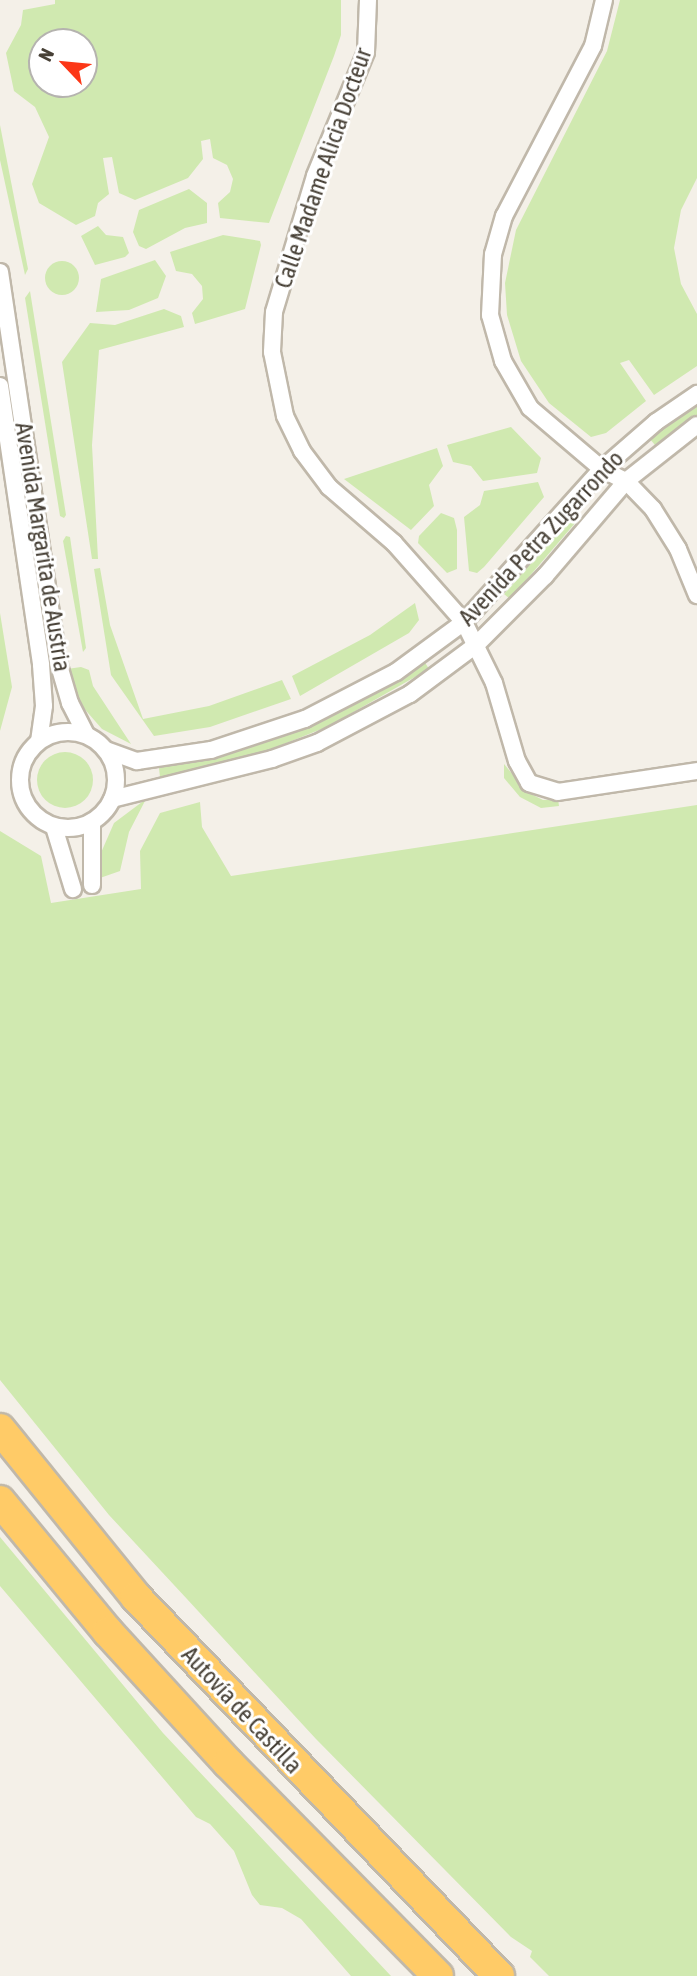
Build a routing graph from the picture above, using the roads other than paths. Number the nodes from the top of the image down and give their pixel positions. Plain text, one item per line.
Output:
1 (368, 0) edge
2 (604, 0) edge
3 (0, 272) edge
4 (0, 386) edge
5 (697, 394) edge
6 (697, 425) edge
7 (602, 469) junction
8 (626, 481) junction
9 (697, 594) edge
10 (464, 622) junction
11 (476, 645) junction
12 (86, 735) junction
13 (40, 741) junction
14 (106, 750) junction
15 (697, 771) edge
16 (112, 799) junction
17 (92, 822) junction
18 (54, 827) junction
19 (92, 886) dead end
20 (73, 889) dead end
21 (0, 1429) edge
22 (0, 1501) edge
23 (262, 1733) junction
24 (228, 1763) junction
25 (412, 1976) edge
26 (438, 1976) edge
27 (499, 1976) edge
28 (523, 1976) edge

1 - 10 street, Calle Madame Alicia Docteur
2 - 7 street
3 - 12 street, Avenida Margarita de Austria
4 - 13 street, Avenida Margarita de Austria
5 - 7 street, Avenida Petra Zugarrondo
6 - 8 street, Avenida Petra Zugarrondo
7 - 8 street
7 - 10 street, Avenida Petra Zugarrondo
8 - 9 street
8 - 11 street, Avenida Petra Zugarrondo
10 - 11 street, Calle Madame Alicia Docteur
10 - 14 street, Avenida Petra Zugarrondo
11 - 15 street, Calle Madame Alicia Docteur
11 - 16 street, Avenida Petra Zugarrondo
12 - 13 street
12 - 14 street
13 - 18 street
14 - 16 street
16 - 17 street
17 - 18 street
17 - 19 street
18 - 20 street
21 - 23 highway, Autovía de Castilla
22 - 24 highway, Autovía de Castilla
23 - 27 highway, Autovía de Castilla
23 - 28 highway
24 - 25 highway
24 - 26 highway, Autovía de Castilla

